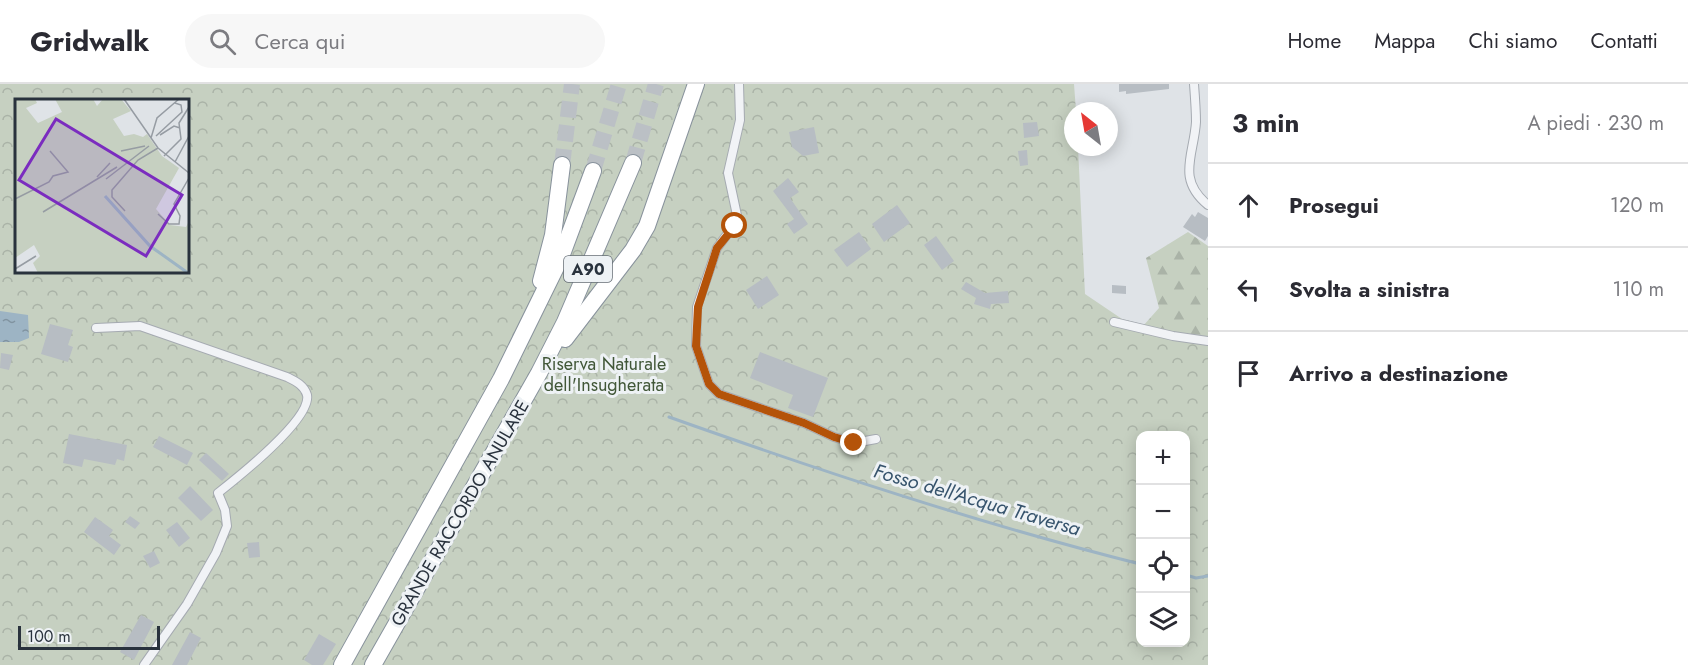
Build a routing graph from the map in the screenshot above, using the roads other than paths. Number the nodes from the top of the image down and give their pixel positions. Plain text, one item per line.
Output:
1 (696, 84) edge
2 (739, 84) edge
3 (1194, 84) edge
4 (633, 163) tunnel mouth
5 (562, 165) tunnel mouth
6 (593, 171) tunnel mouth
7 (1208, 206) edge
8 (533, 314) junction
9 (1114, 322) dead end
10 (96, 328) dead end
11 (1208, 341) edge
12 (539, 373) junction
13 (876, 439) dead end
14 (144, 665) edge
15 (342, 665) edge
16 (373, 665) edge

1 - 12 highway
2 - 13 street
3 - 7 street
4 - 12 highway, GRANDE RACCORDO ANULARE / A90
5 - 8 highway
6 - 8 highway, GRANDE RACCORDO ANULARE / A90
8 - 15 highway, GRANDE RACCORDO ANULARE / A90
9 - 11 street
10 - 14 street
12 - 16 highway, GRANDE RACCORDO ANULARE / A90

